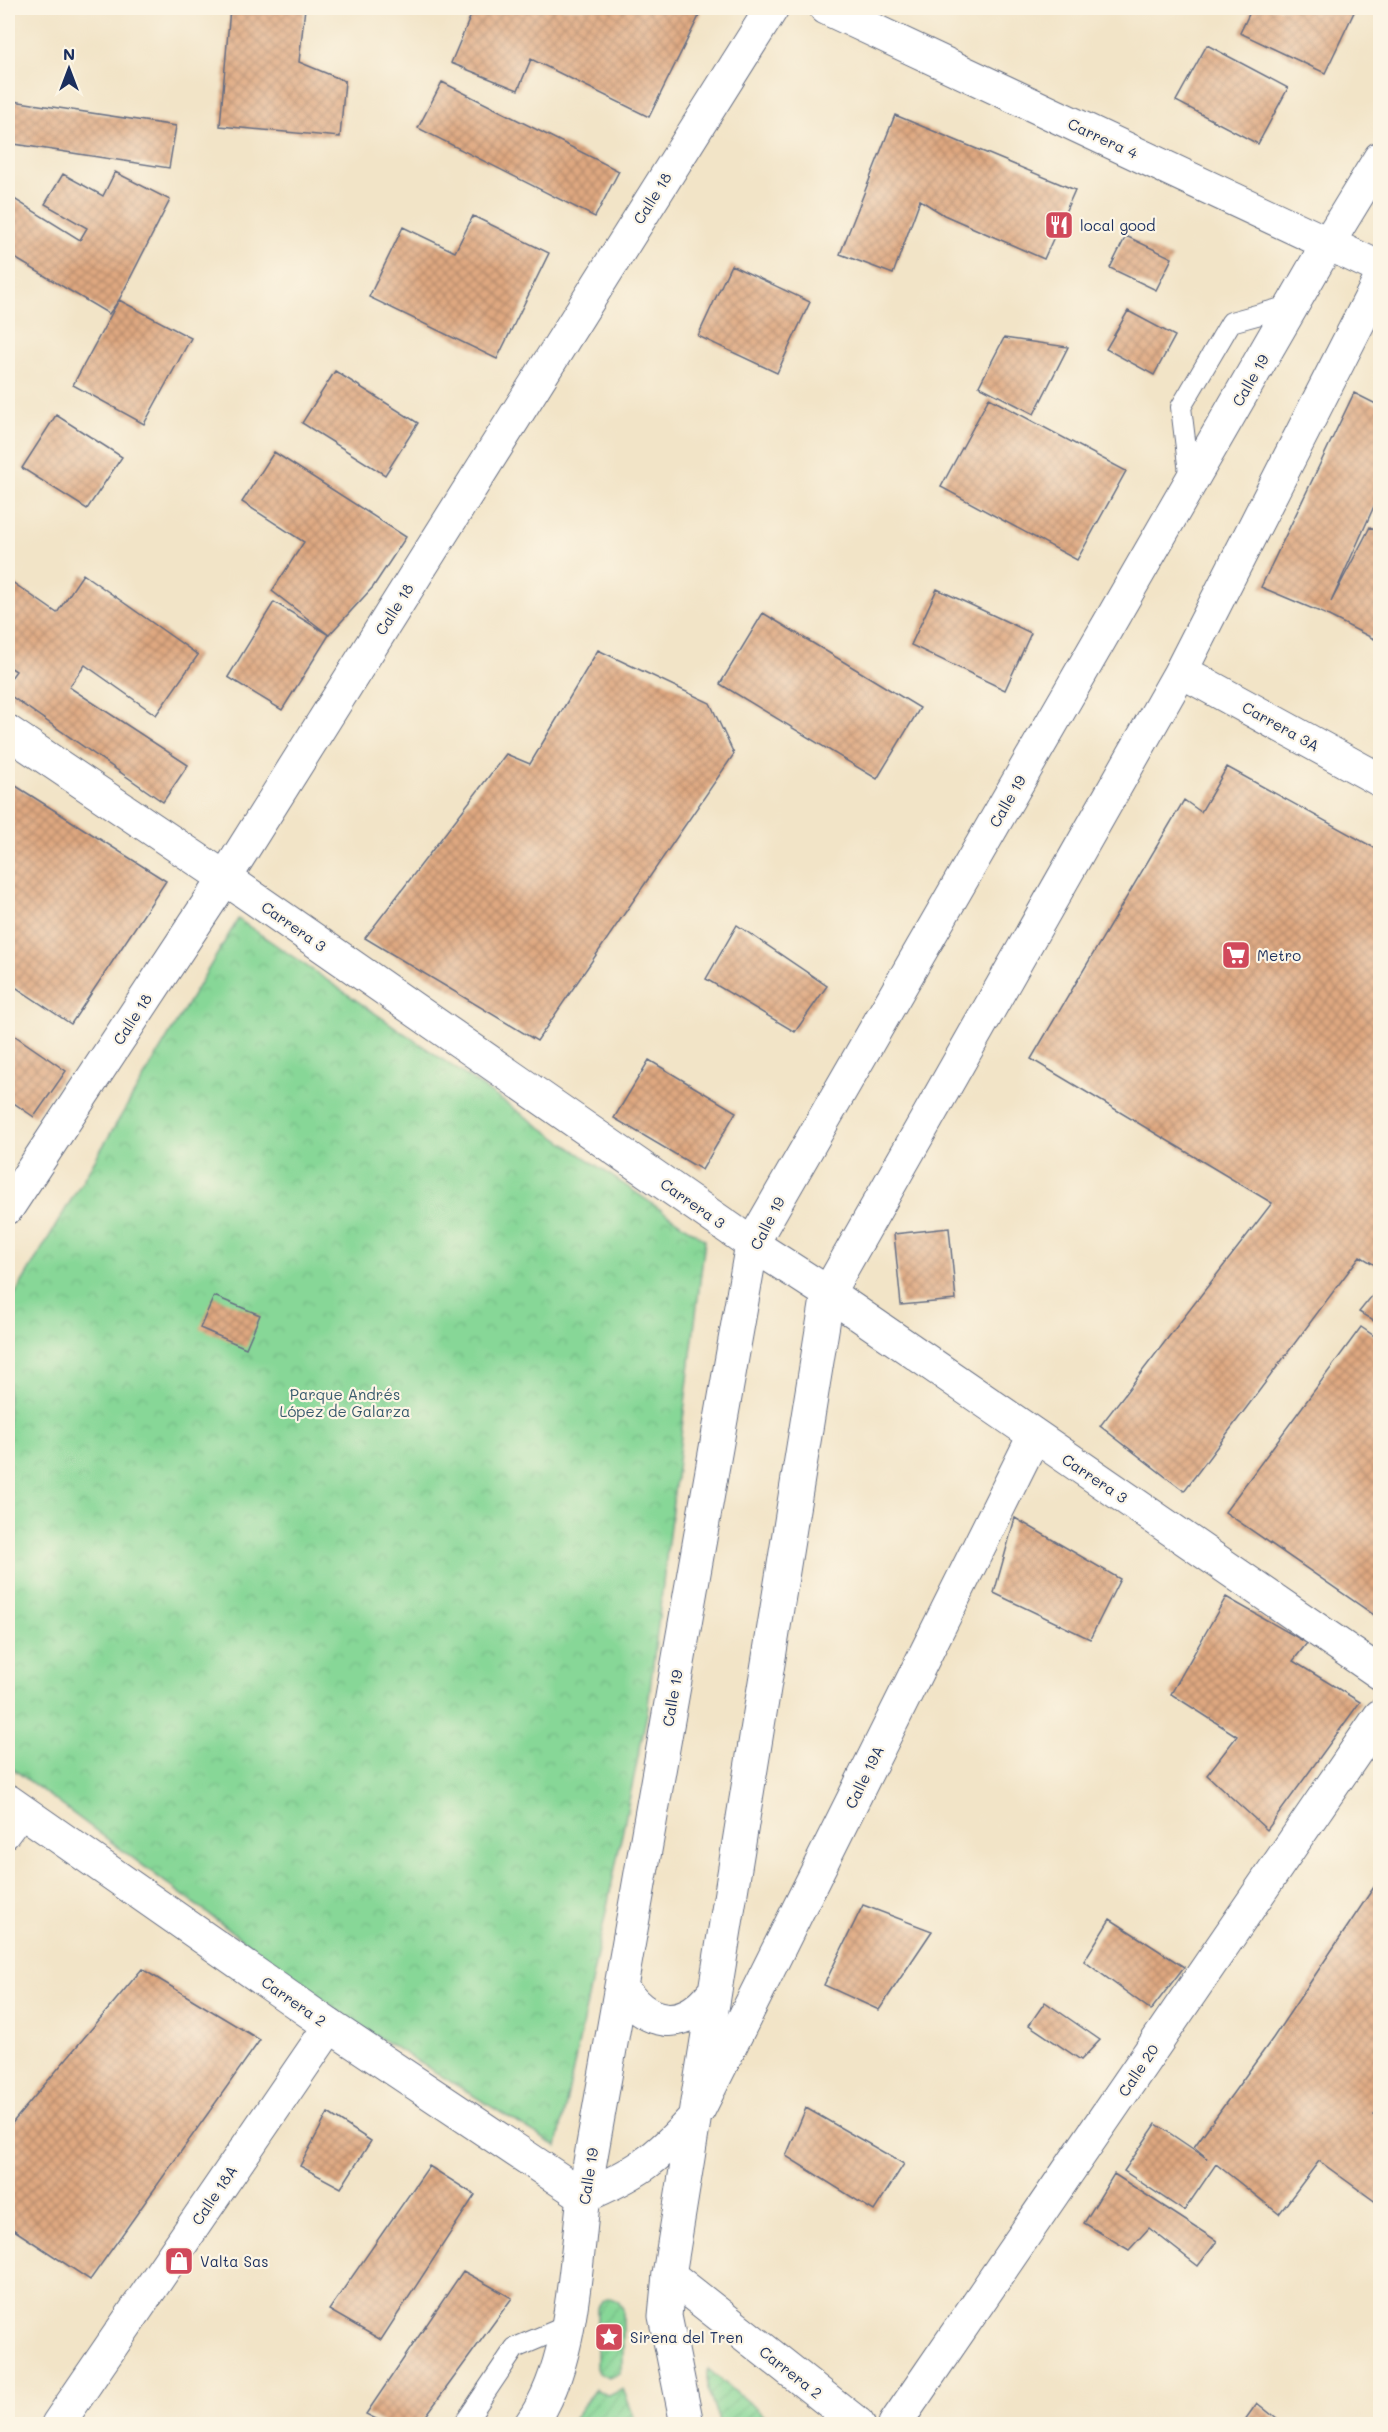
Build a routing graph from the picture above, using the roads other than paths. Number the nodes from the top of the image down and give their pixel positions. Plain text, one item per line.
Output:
1 (772, 8) edge
2 (826, 8) edge
3 (1380, 158) edge
4 (1327, 245) junction
5 (1380, 268) edge
6 (1380, 279) edge
7 (1293, 305) junction
8 (1191, 483) junction
9 (1181, 671) junction
10 (8, 732) edge
11 (1380, 780) edge
12 (225, 878) junction
13 (8, 1207) edge
14 (752, 1244) junction
15 (828, 1293) junction
16 (1034, 1436) junction
17 (1380, 1673) edge
18 (1380, 1716) edge
19 (14, 1818) edge
20 (621, 1987) junction
21 (713, 1993) junction
22 (330, 2026) junction
23 (694, 2118) junction
24 (584, 2196) junction
25 (669, 2275) junction
26 (567, 2326) junction
27 (57, 2424) edge
28 (464, 2424) edge
29 (531, 2424) edge
30 (687, 2424) edge
31 (858, 2424) edge
32 (895, 2424) edge

1 - 12 street, Calle 18
2 - 4 street, Carrera 4
3 - 4 street, Calle 19
4 - 5 street, Carrera 4
4 - 7 street, Calle 19
6 - 9 street
7 - 8 street, Calle 19
7 - 8 lane
8 - 14 street, Calle 19
9 - 11 street, Carrera 3A
9 - 15 street
10 - 12 street, Carrera 3
12 - 13 street, Calle 18
12 - 14 street, Carrera 3
14 - 15 street, Carrera 3
14 - 20 street, Calle 19
15 - 16 street, Carrera 3
15 - 21 street
16 - 17 street, Carrera 3
16 - 23 street, Calle 19A
18 - 32 street, Calle 20
19 - 22 street, Carrera 2
20 - 21 street
20 - 24 street, Calle 19
21 - 23 street
22 - 24 street, Carrera 2
22 - 27 street, Calle 18A
23 - 24 street
23 - 25 street
24 - 26 street, Calle 19
25 - 30 street
25 - 31 street, Carrera 2
26 - 28 lane
26 - 29 street, Calle 19

